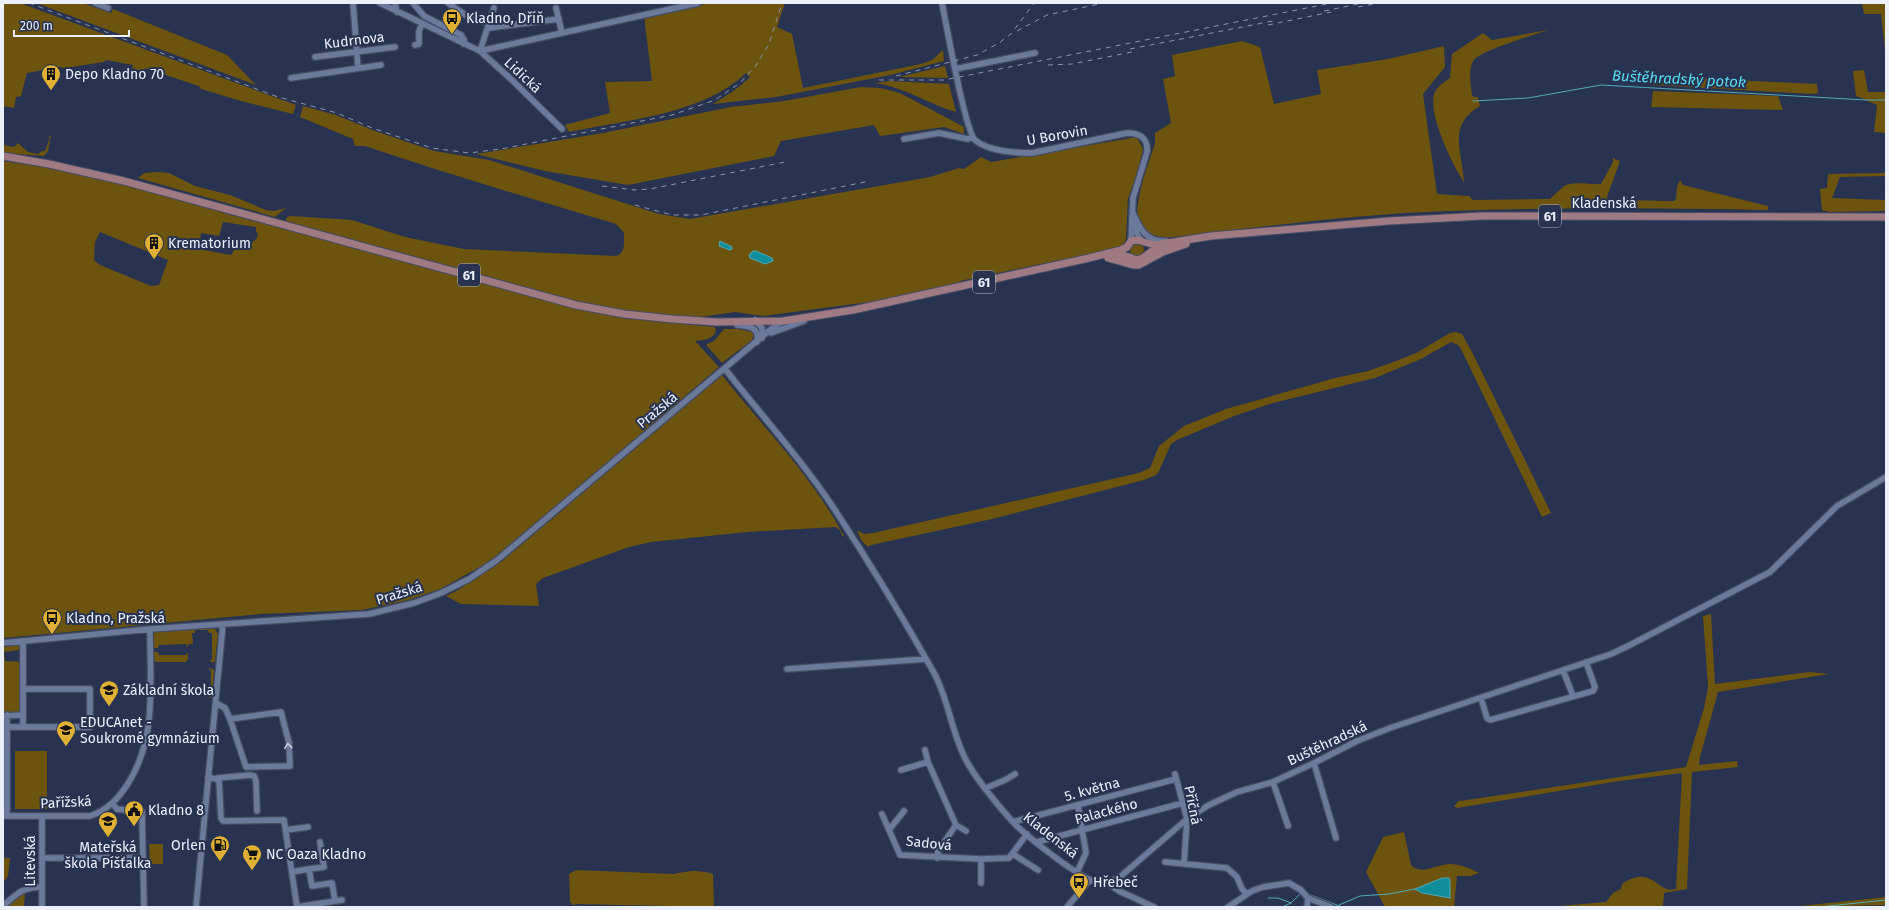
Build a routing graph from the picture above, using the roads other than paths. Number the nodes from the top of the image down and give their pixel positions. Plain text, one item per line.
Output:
1 (95, 3) edge
2 (353, 3) edge
3 (380, 3) edge
4 (395, 3) edge
5 (413, 3) edge
6 (448, 3) edge
7 (698, 3) edge
8 (942, 3) edge
9 (108, 8) dead end
10 (494, 8) dead end
11 (556, 8) dead end
12 (397, 12) junction
13 (559, 19) junction
14 (422, 24) junction
15 (489, 26) junction
16 (562, 33) junction
17 (464, 44) junction
18 (415, 45) dead end
19 (396, 47) dead end
20 (480, 51) junction
21 (356, 52) junction
22 (1035, 53) dead end
23 (315, 57) dead end
24 (381, 65) dead end
25 (358, 68) junction
26 (955, 69) junction
27 (291, 78) dead end
28 (562, 129) dead end
29 (973, 137) junction
30 (904, 139) dead end
31 (3, 156) edge
32 (1132, 210) junction
33 (1886, 217) edge
34 (1189, 241) junction
35 (1143, 242) junction
36 (1129, 244) junction
37 (1146, 254) junction
38 (1129, 257) junction
39 (1089, 258) junction
40 (878, 304) junction
41 (808, 313) junction
42 (830, 315) junction
43 (751, 319) junction
44 (700, 321) junction
45 (783, 321) junction
46 (717, 322) junction
47 (758, 323) junction
48 (760, 340) junction
49 (725, 369) junction
50 (1886, 477) edge
51 (223, 624) junction
52 (147, 629) junction
53 (23, 641) junction
54 (3, 642) edge
55 (926, 659) junction
56 (1586, 662) junction
57 (787, 669) dead end
58 (1564, 670) junction
59 (24, 689) junction
60 (1573, 696) junction
61 (1481, 698) junction
62 (216, 703) junction
63 (23, 715) junction
64 (5, 716) edge
65 (230, 719) junction
66 (23, 727) junction
67 (7, 728) junction
68 (925, 750) dead end
69 (928, 762) junction
70 (1314, 763) junction
71 (901, 770) dead end
72 (1015, 774) dead end
73 (208, 777) junction
74 (1175, 777) joint
75 (218, 778) junction
76 (1273, 782) junction
77 (986, 788) junction
78 (1182, 803) junction
79 (113, 804) junction
80 (1078, 805) junction
81 (904, 810) dead end
82 (257, 811) dead end
83 (882, 814) dead end
84 (5, 816) edge
85 (42, 816) junction
86 (1187, 819) junction
87 (1013, 822) junction
88 (956, 824) junction
89 (1288, 826) dead end
90 (308, 827) dead end
91 (286, 830) junction
92 (889, 830) junction
93 (1082, 830) junction
94 (966, 831) dead end
95 (1027, 834) junction
96 (1336, 838) dead end
97 (320, 842) dead end
98 (1036, 842) junction
99 (1013, 854) junction
100 (42, 858) junction
101 (143, 858) junction
102 (937, 858) junction
103 (981, 859) junction
104 (1165, 862) dead end
105 (1184, 864) junction
106 (309, 869) junction
107 (1038, 870) dead end
108 (292, 872) junction
109 (1077, 872) junction
110 (1090, 880) junction
111 (1107, 882) junction
112 (981, 884) dead end
113 (42, 887) junction
114 (1247, 894) junction
115 (1308, 898) junction
116 (342, 900) dead end
117 (335, 901) junction
118 (3, 906) edge
119 (42, 907) edge
120 (144, 907) edge
121 (196, 907) edge
122 (297, 907) edge
123 (1067, 907) edge
124 (1154, 907) edge
125 (1228, 907) edge
126 (1307, 907) edge
127 (1331, 907) edge

1 - 9 street
2 - 21 street
3 - 12 street, Lidická
4 - 12 street
5 - 17 street, Lidická
6 - 15 street
7 - 16 street
8 - 26 street
10 - 15 street
11 - 13 street
12 - 14 street, Lidická
13 - 15 street
13 - 16 street
14 - 17 street, Lidická
14 - 18 street
15 - 20 street
16 - 20 street
17 - 20 street, Lidická
19 - 21 street, Kudrnova
20 - 28 street, Lidická
21 - 23 street, Kudrnova
21 - 25 street
22 - 26 street
24 - 25 street
25 - 27 street
26 - 29 street
29 - 30 street, U Borovin
29 - 32 street, U Borovin
31 - 44 main road, 61
32 - 34 street
32 - 35 street
32 - 36 street
33 - 34 main road, Kladenská / 61
34 - 35 main road, 61
34 - 37 main road, 61
34 - 39 main road, 61
35 - 36 main road, 61
35 - 37 main road
36 - 38 main road
36 - 39 main road, 61
37 - 38 main road, 61
38 - 39 main road, 61
39 - 40 main road, 61
40 - 41 main road, 61
40 - 42 main road, 61
41 - 43 main road, 61
41 - 45 street
42 - 45 main road, 61
42 - 48 street
43 - 44 main road, 61
43 - 47 street
44 - 46 main road, 61
45 - 47 main road, 61
45 - 48 street
46 - 47 main road, 61
46 - 48 street
47 - 48 street
48 - 49 street, Pražská
49 - 51 street, Pražská
49 - 55 street, Kladenská
50 - 56 street, Buštěhradská
51 - 52 street, Pražská
51 - 62 street
52 - 53 street, Pražská
52 - 79 street, Pařížská
53 - 54 street, Pražská
53 - 59 street
55 - 57 street
55 - 77 street, Kladenská
56 - 58 street, Buštěhradská
56 - 60 street
58 - 60 street
58 - 61 street, Buštěhradská
59 - 63 street
59 - 66 street
60 - 61 street
61 - 70 street, Buštěhradská
62 - 65 street
62 - 73 street
63 - 64 street
63 - 66 street
64 - 67 street
65 -> 65 street
66 - 67 street
67 - 84 street
68 - 69 street
69 - 71 street
69 - 88 street
70 - 76 street, Buštěhradská
70 - 96 street
72 - 77 street
73 - 75 street
73 - 121 street
74 - 78 street, Příčná
74 - 80 street, 5. května
75 - 82 street
75 - 91 street
76 - 86 street, Buštěhradská
76 - 89 street
77 - 87 street, Kladenská
78 - 86 street, Příčná
78 - 93 street, Palackého
79 - 85 street, Pařížská
79 - 101 street
80 - 87 street, 5. května
80 - 93 street
81 - 92 street, Sadová
83 - 92 street, Sadová
84 - 85 street, Pařížská
85 - 100 street, Litevská
86 - 105 street, Příčná
86 - 111 street, Buštěhradská
87 - 95 street, Kladenská
88 - 94 street
88 - 102 street
90 - 91 street
91 - 108 street
92 - 102 street, Sadová
93 - 98 street, Palackého
93 - 109 street
95 - 98 street, Kladenská
95 - 99 street
97 - 106 street
98 - 109 street, Kladenská
99 - 103 street, Sadová
99 - 107 street
100 - 101 street
100 - 113 street, Litevská
101 - 120 street
102 - 103 street, Sadová
103 - 112 street
104 - 105 street
105 - 114 street
106 - 108 street
106 - 117 street
108 - 122 street
109 - 110 street, Kladenská
110 - 111 street, Kladenská
110 - 123 street
111 - 124 street, Kladenská
113 - 118 street
113 - 119 street, Litevská
114 - 115 street
114 - 125 street
115 - 126 street
115 - 127 street
116 - 117 street
117 - 122 street

